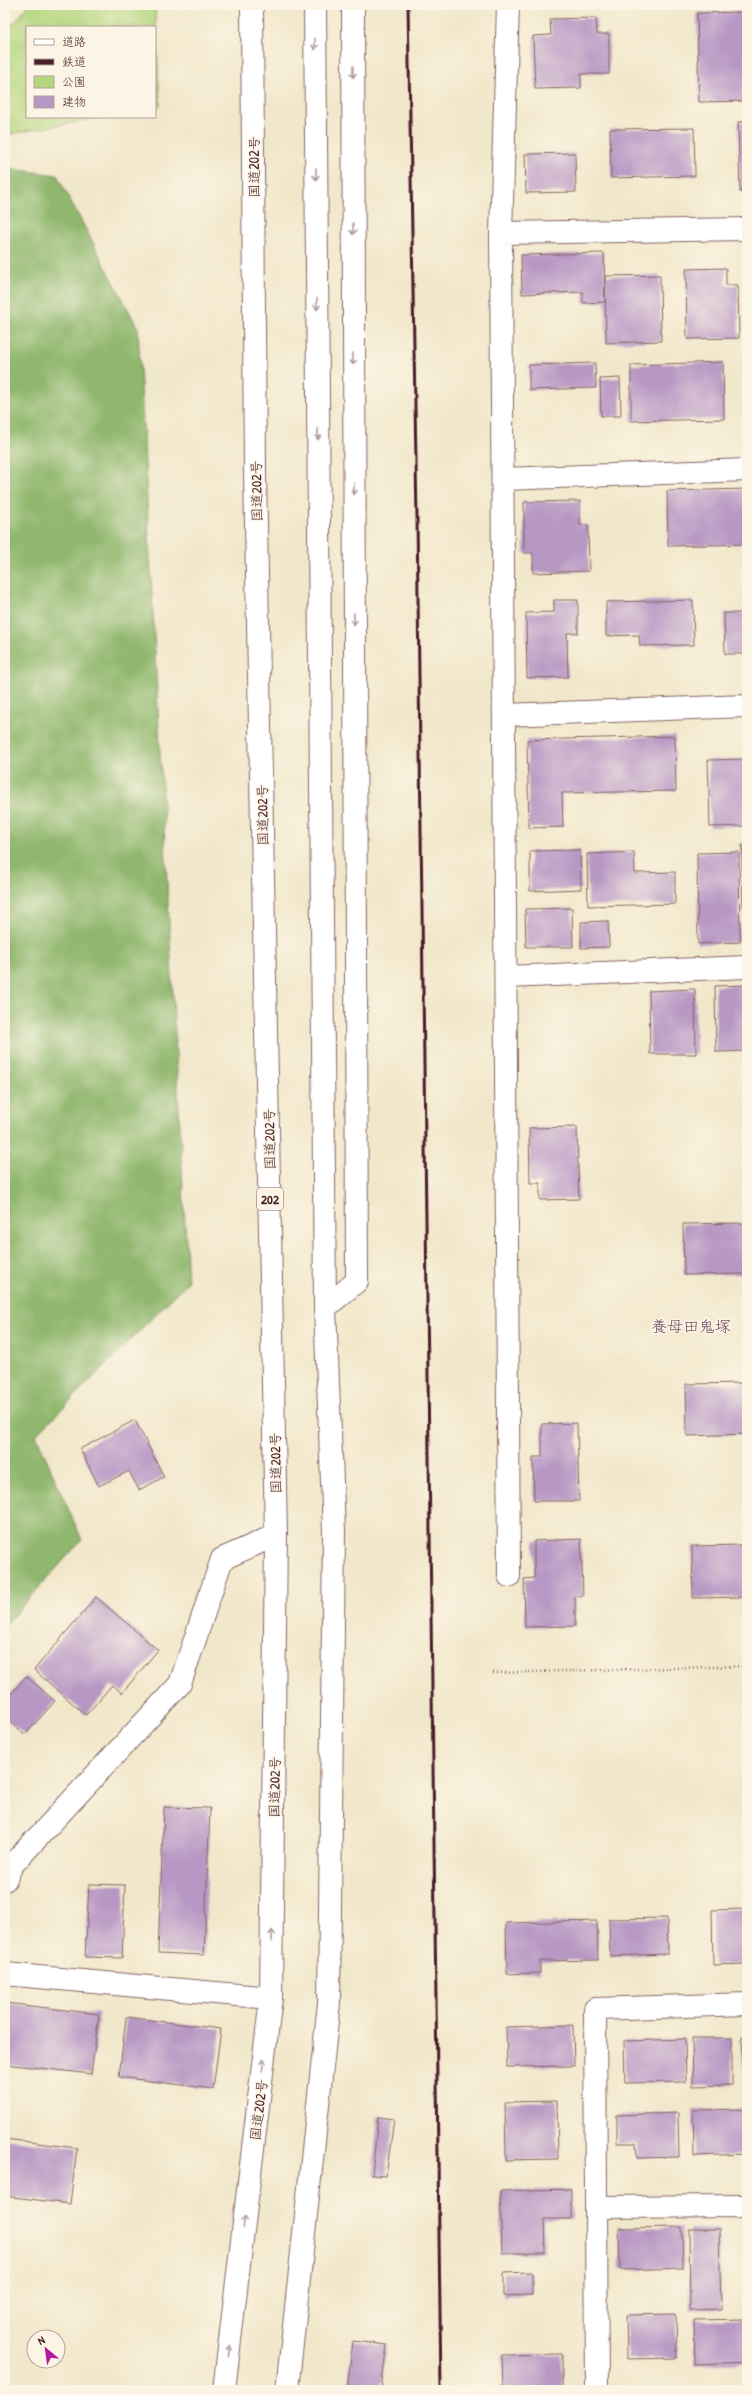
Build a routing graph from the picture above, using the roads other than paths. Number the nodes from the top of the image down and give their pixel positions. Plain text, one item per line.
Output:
1 (252, 5) edge
2 (314, 5) edge
3 (353, 5) edge
4 (508, 5) edge
5 (747, 229) edge
6 (501, 233) junction
7 (747, 470) edge
8 (503, 479) junction
9 (747, 706) edge
10 (504, 715) junction
11 (747, 967) edge
12 (506, 977) junction
13 (325, 1308) junction
14 (276, 1534) junction
15 (509, 1576) dead end
16 (5, 1880) edge
17 (5, 1974) edge
18 (272, 1998) junction
19 (747, 2004) edge
20 (747, 2206) edge
21 (596, 2207) junction
22 (224, 2390) edge
23 (287, 2390) edge
24 (597, 2390) edge

1 - 14 main road, 国道202号 / 202
2 -> 13 main road
3 -> 13 main road
4 - 6 main road
5 - 6 main road
6 - 8 main road
7 - 8 main road
8 - 10 main road
9 - 10 main road
10 - 12 main road
11 - 12 main road
12 - 15 main road
13 - 23 main road
14 - 16 main road
18 -> 14 main road, 国道202号 / 202
17 - 18 main road
22 -> 18 main road, 国道202号 / 202
19 - 21 main road
20 - 21 main road
21 - 24 main road

